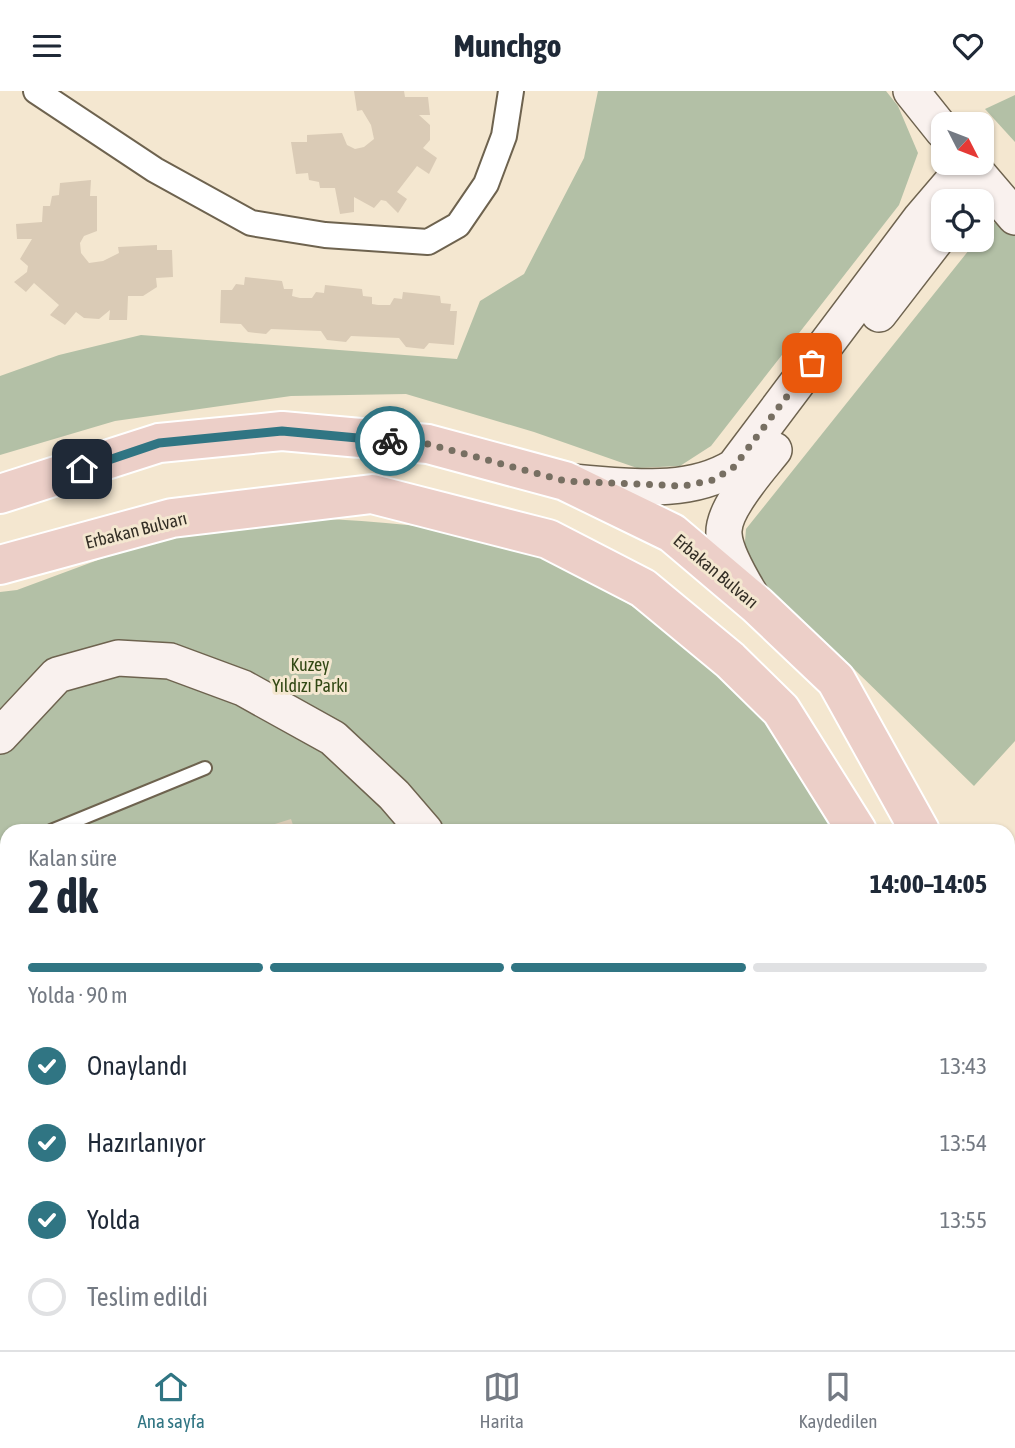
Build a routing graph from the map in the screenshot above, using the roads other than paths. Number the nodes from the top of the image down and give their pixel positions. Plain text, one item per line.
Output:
1 (36, 91) edge
2 (511, 91) edge
3 (911, 91) edge
4 (931, 116) edge
5 (975, 178) edge
6 (1015, 217) edge
7 (931, 246) edge
8 (565, 481) junction
9 (0, 494) edge
10 (0, 565) edge
11 (757, 605) junction
12 (0, 736) edge
13 (205, 768) dead end
14 (68, 824) edge
15 (419, 824) edge
16 (853, 824) edge
17 (916, 824) edge

1 - 2 street
3 - 4 street
5 - 6 street
5 - 8 street
7 - 11 street
8 - 9 highway, Erbakan Bulvarı
8 - 11 highway, Erbakan Bulvarı
10 - 16 highway, Erbakan Bulvarı
11 - 17 highway, Erbakan Bulvarı
12 - 15 street
13 - 14 lane

